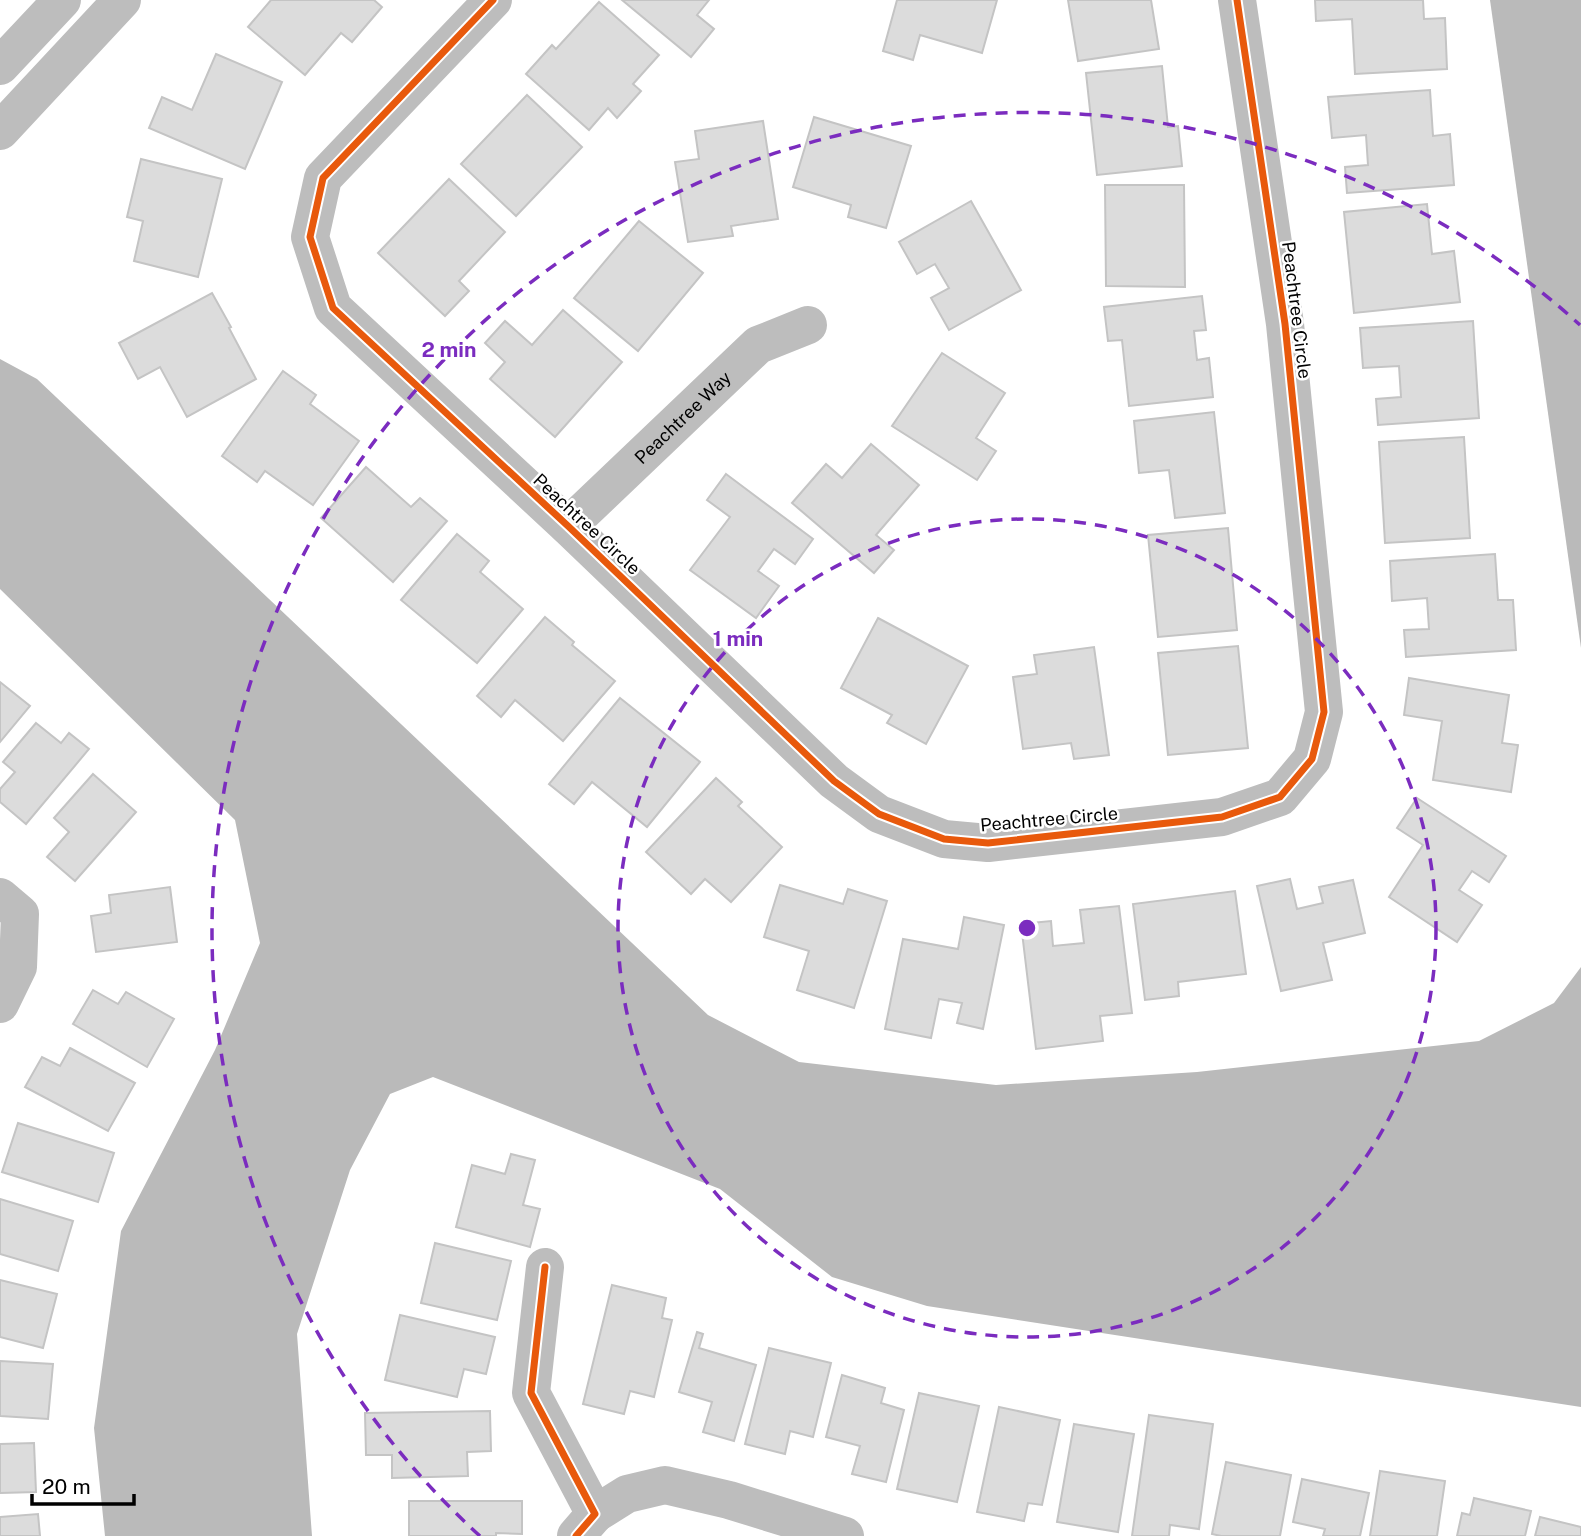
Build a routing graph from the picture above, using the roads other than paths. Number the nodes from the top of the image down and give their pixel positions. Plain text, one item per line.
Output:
1 (62, 0) edge
2 (122, 0) edge
3 (493, 0) edge
4 (1237, 0) edge
5 (0, 66) edge
6 (0, 131) edge
7 (808, 325) dead end
8 (568, 526) junction
9 (0, 897) edge
10 (0, 1004) edge
11 (545, 1267) dead end
12 (585, 1525) edge
13 (845, 1536) edge

1 - 5 street
2 - 6 street
3 - 8 street, Peachtree Circle
4 - 8 street, Peachtree Circle
7 - 8 street, Peachtree Way
9 - 10 street
11 - 12 street
12 - 13 street

